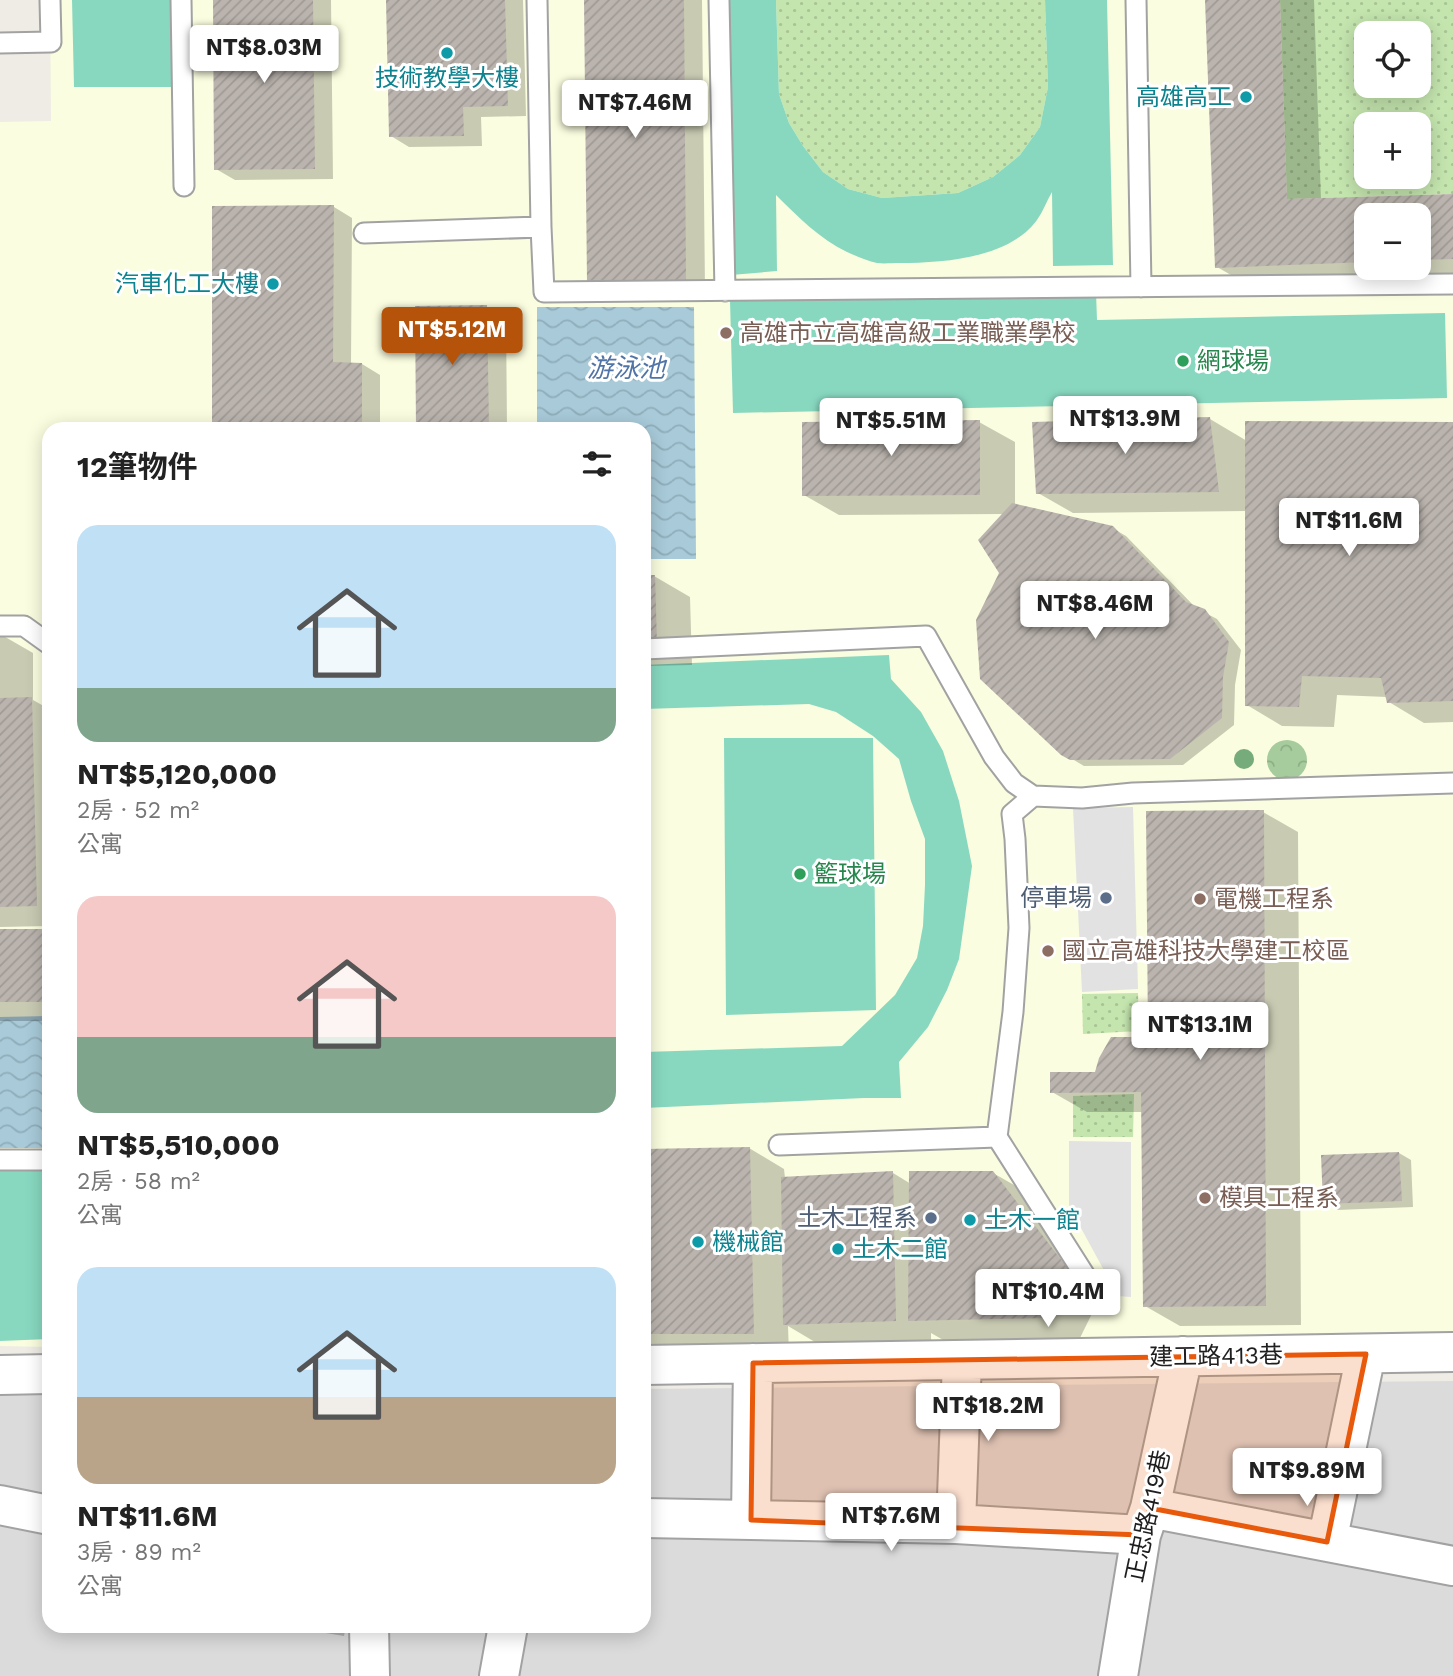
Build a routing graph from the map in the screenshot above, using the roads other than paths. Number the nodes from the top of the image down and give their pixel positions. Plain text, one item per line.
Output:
1 (50, 0) edge
2 (181, 0) edge
3 (537, 0) edge
4 (719, 0) edge
5 (1136, 0) edge
6 (0, 43) edge
7 (184, 186) dead end
8 (541, 227) junction
9 (364, 233) dead end
10 (1453, 284) edge
11 (1141, 287) junction
12 (725, 292) junction
13 (0, 626) edge
14 (42, 639) edge
15 (651, 649) edge
16 (1453, 783) edge
17 (1033, 796) junction
18 (997, 1137) junction
19 (779, 1144) dead end
20 (0, 1160) edge
21 (42, 1160) edge
22 (1097, 1293) dead end
23 (1453, 1352) edge
24 (1366, 1354) junction
25 (1183, 1356) junction
26 (962, 1360) junction
27 (753, 1363) junction
28 (651, 1365) edge
29 (42, 1374) edge
30 (0, 1375) edge
31 (0, 1505) edge
32 (42, 1514) edge
33 (651, 1518) edge
34 (751, 1520) junction
35 (1146, 1521) junction
36 (956, 1524) junction
37 (1327, 1542) junction
38 (1453, 1566) edge
39 (369, 1633) edge
40 (507, 1633) edge
41 (370, 1676) edge
42 (499, 1676) edge
43 (1118, 1676) edge

1 - 6 lane
2 - 7 lane
3 - 8 lane
4 - 12 lane
5 - 11 lane
8 - 9 lane
8 - 12 lane
10 - 11 lane
11 - 12 lane
13 - 14 lane
15 - 17 lane
16 - 17 lane
17 - 18 lane
18 - 19 lane
18 - 22 lane
20 - 21 lane
23 - 24 street, 建工路413巷
24 - 25 street, 建工路413巷
24 - 37 street
25 - 26 street, 建工路413巷
25 - 35 street, 正忠路419巷
26 - 27 street, 建工路413巷
26 - 36 street
27 - 28 street, 建工路413巷
27 - 34 street
29 - 30 street
31 - 32 street
33 - 34 street
34 - 36 street
35 - 36 street
35 - 37 street
35 - 43 street, 正忠路419巷
37 - 38 street
39 - 41 street
40 - 42 street

